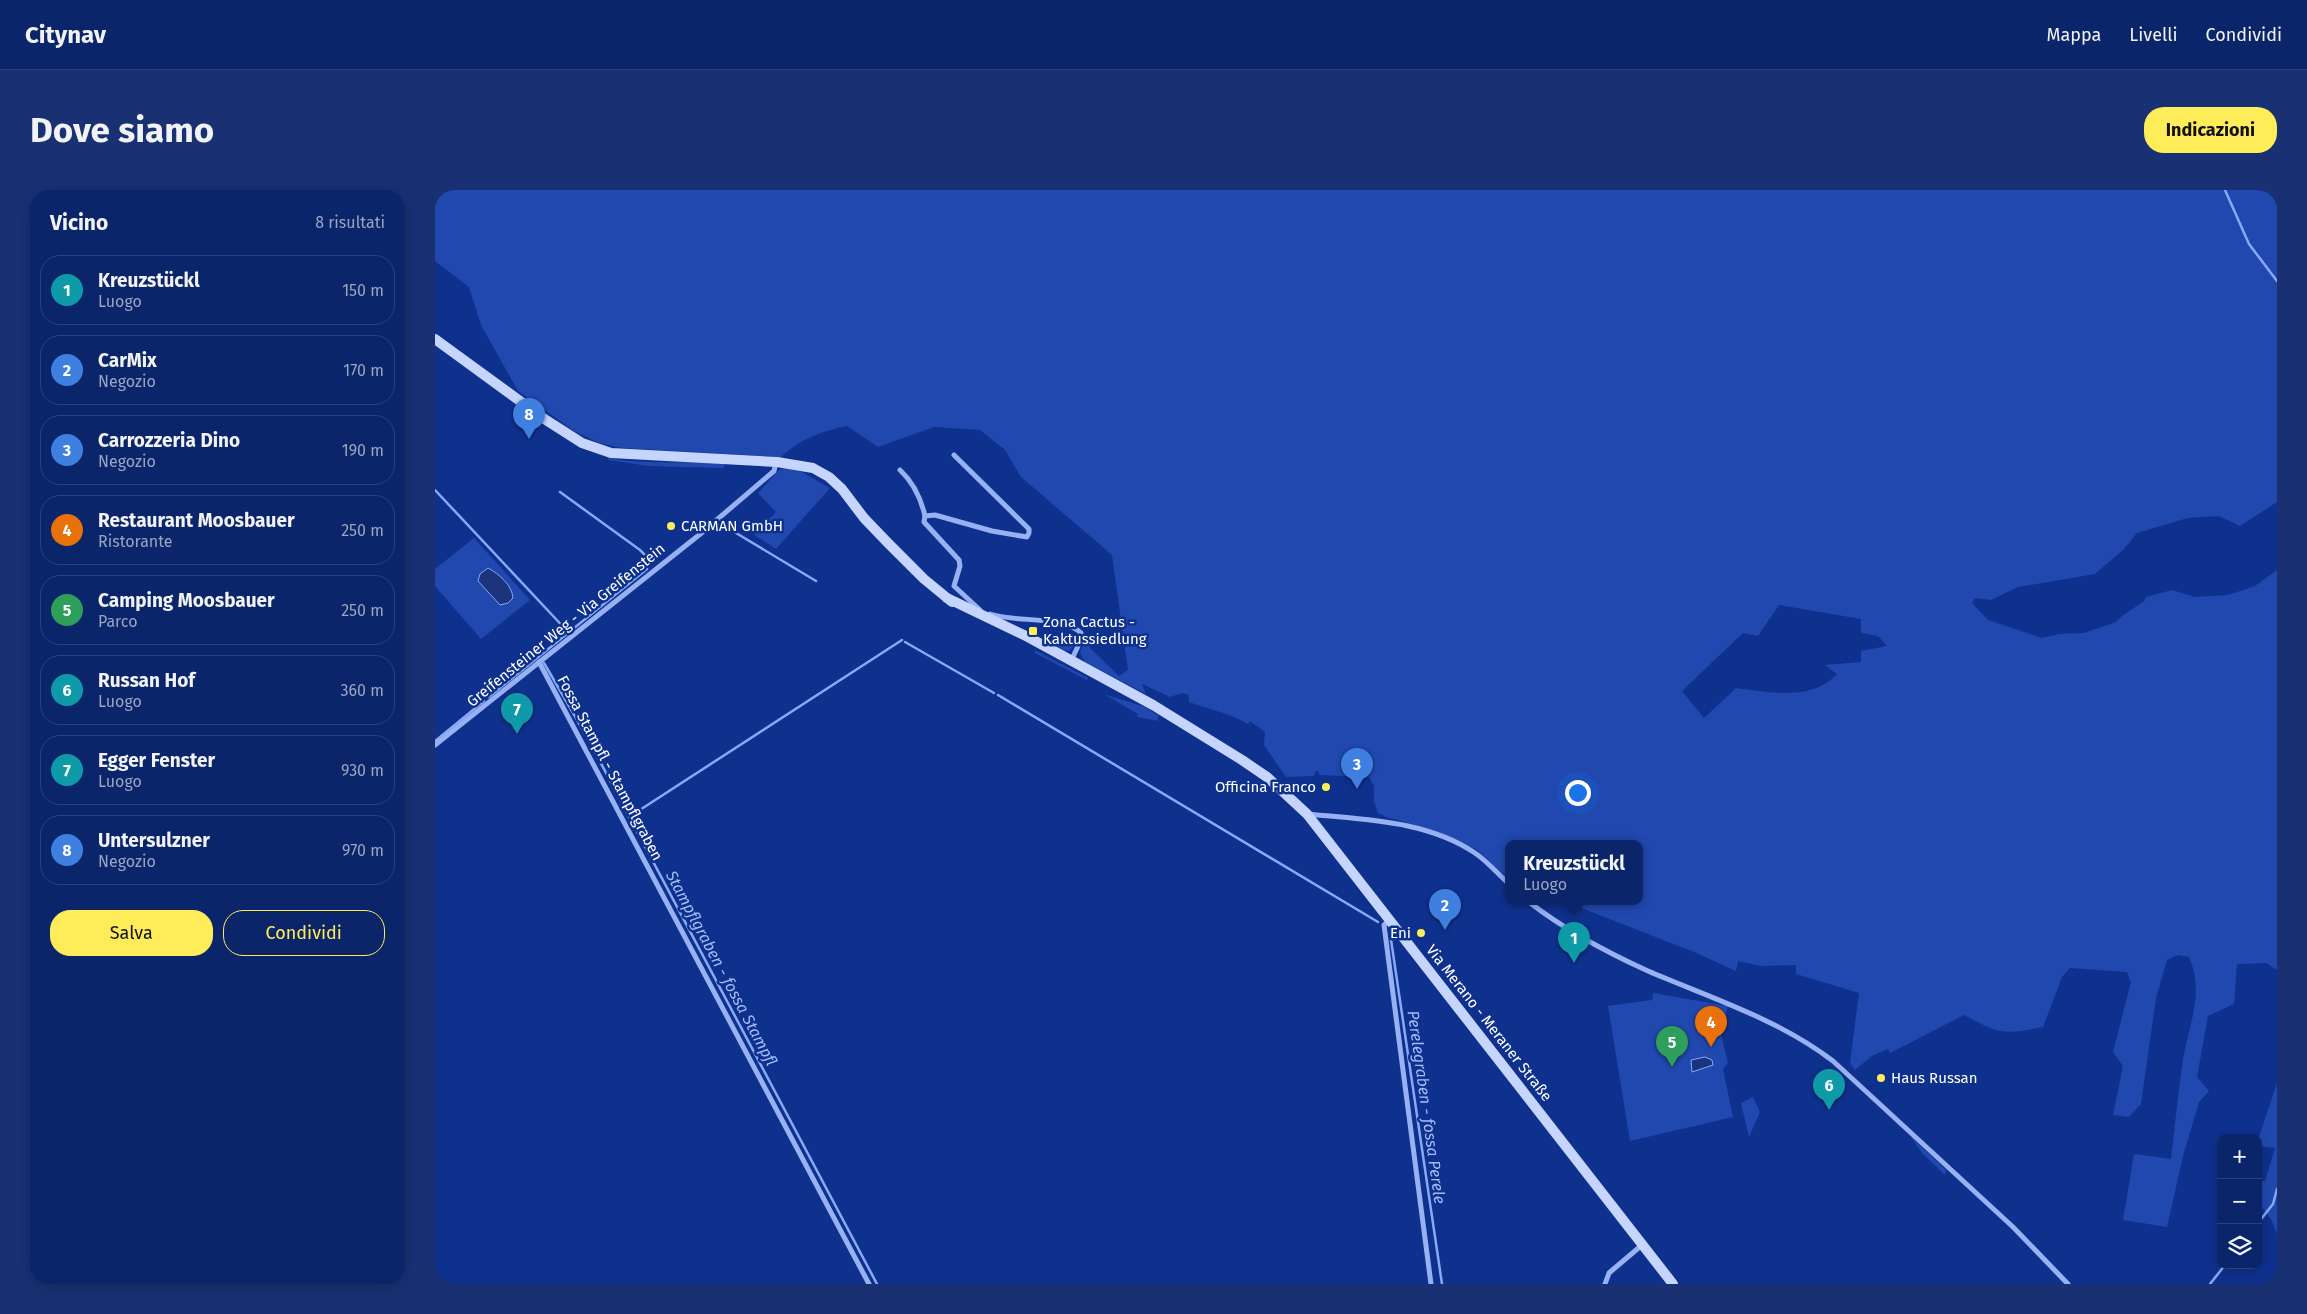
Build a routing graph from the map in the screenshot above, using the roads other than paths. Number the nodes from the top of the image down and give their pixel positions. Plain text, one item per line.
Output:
1 (435, 339) edge
2 (954, 455) dead end
3 (777, 462) junction
4 (900, 470) dead end
5 (925, 516) junction
6 (1071, 661) junction
7 (539, 662) junction
8 (435, 745) edge
9 (1307, 814) junction
10 (1505, 880) edge
11 (1533, 905) edge
12 (1391, 920) junction
13 (1642, 1245) junction
14 (869, 1284) edge
15 (1431, 1284) edge
16 (1605, 1284) edge
17 (1673, 1284) edge
18 (2068, 1284) edge

1 - 3 main road, Via Merano - Meraner Straße
2 - 5 street
3 - 6 main road, Via Merano - Meraner Straße
3 - 7 street, Greifensteiner Weg - Via Greifenstein
4 - 5 street
5 - 6 street
6 - 9 main road, Via Merano - Meraner Straße
7 - 8 street, Greifensteiner Weg - Via Greifenstein
7 - 14 street, Fossa Stampfl - Stampflgraben
9 - 10 street
9 - 12 main road, Via Merano - Meraner Straße
11 - 18 street
12 - 13 main road, Via Merano - Meraner Straße
12 - 15 street
13 - 16 street
13 - 17 main road, Via Merano - Meraner Straße

